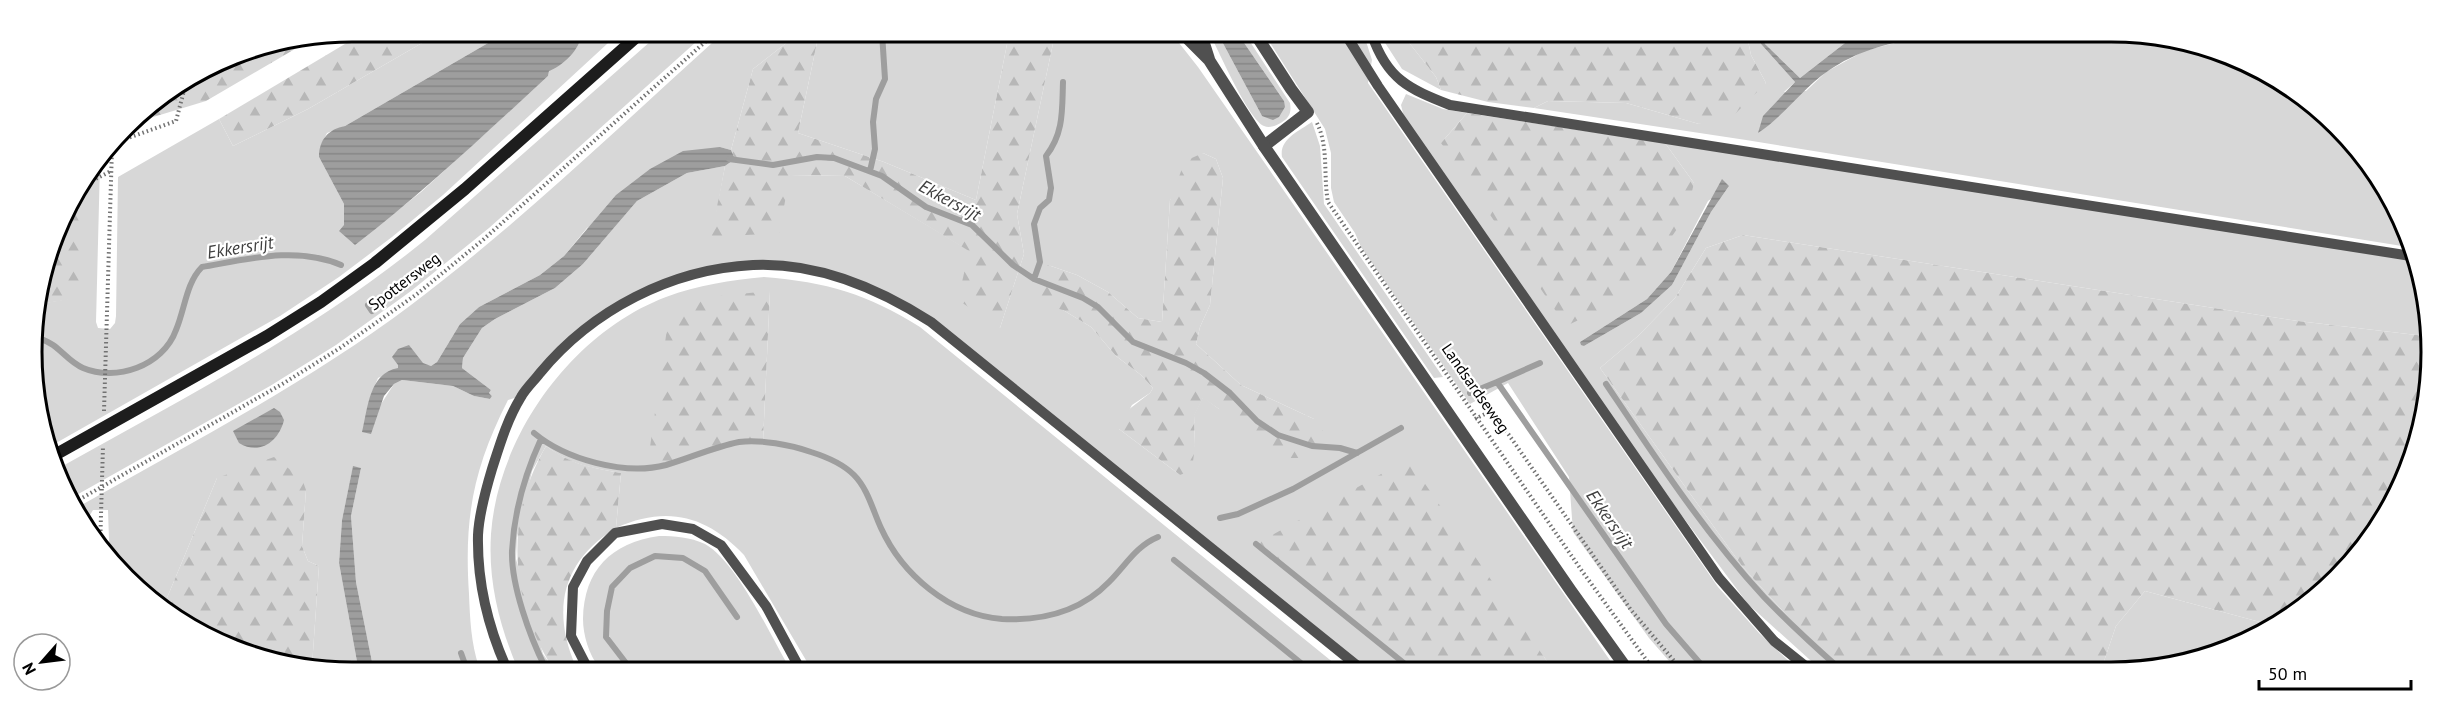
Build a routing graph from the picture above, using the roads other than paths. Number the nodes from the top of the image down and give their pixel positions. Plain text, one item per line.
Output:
1 (631, 42) edge
2 (1191, 42) edge
3 (1203, 42) edge
4 (1261, 42) edge
5 (1350, 42) edge
6 (1376, 42) edge
7 (1209, 60) junction
8 (1392, 74) junction
9 (1378, 86) junction
10 (1264, 146) junction
11 (2406, 255) edge
12 (58, 453) edge
13 (504, 662) edge
14 (584, 662) edge
15 (796, 662) edge
16 (1352, 662) edge
17 (1622, 662) edge
18 (1800, 662) edge

1 - 12 main road, Spottersweg
2 - 7 street
3 - 7 street
4 - 10 street
5 - 9 lane
6 - 8 lane
7 - 10 street
8 - 9 lane
8 - 11 lane
9 - 18 lane
10 - 17 street
13 - 16 lane
14 - 15 lane

